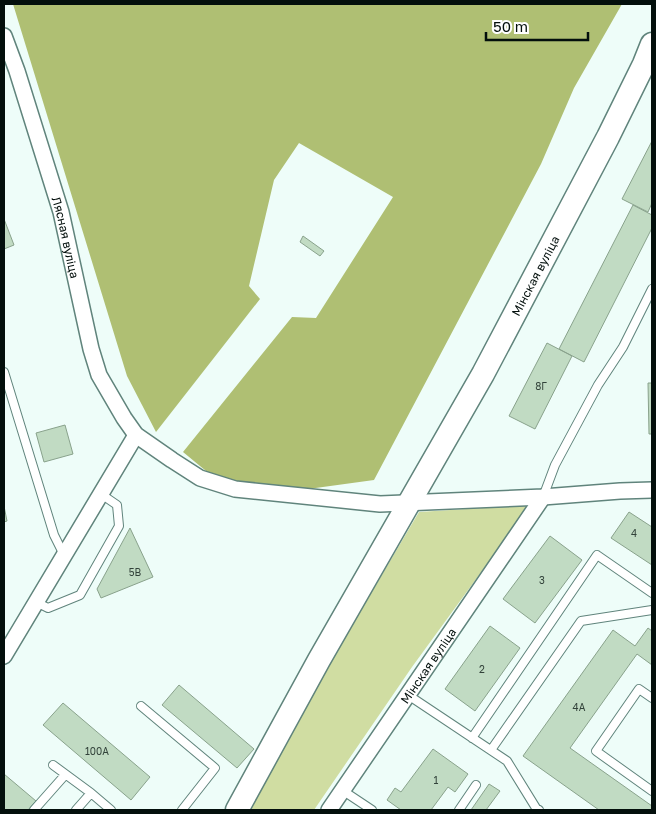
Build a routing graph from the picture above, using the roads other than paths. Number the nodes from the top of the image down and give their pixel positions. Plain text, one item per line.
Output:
1 (4, 36) edge
2 (652, 44) edge
3 (652, 289) edge
4 (4, 372) edge
5 (136, 435) junction
6 (652, 490) edge
7 (101, 494) junction
8 (543, 497) junction
9 (410, 502) junction
10 (64, 556) junction
11 (652, 593) edge
12 (36, 602) junction
13 (652, 610) edge
14 (4, 656) edge
15 (408, 695) junction
16 (652, 698) edge
17 (141, 706) dead end
18 (472, 738) junction
19 (491, 750) junction
20 (53, 765) dead end
21 (65, 775) junction
22 (476, 785) dead end
23 (342, 790) junction
24 (652, 791) edge
25 (90, 793) junction
26 (34, 810) edge
27 (76, 810) edge
28 (111, 810) edge
29 (182, 810) edge
30 (237, 810) edge
31 (329, 810) edge
32 (372, 810) edge
33 (459, 810) edge
34 (539, 810) edge

1 - 5 street, Лясная вуліца
2 - 9 main road, Мінская вуліца
3 - 8 lane
4 - 10 lane
5 - 7 street
5 - 9 street
6 - 8 street
7 - 10 street
7 - 12 lane
8 - 9 street
8 - 15 street, Мінская вуліца
9 - 30 main road, Мінская вуліца
10 - 12 street
11 - 18 lane
12 - 14 street
13 - 19 lane
15 - 18 lane
15 - 23 street, Мінская вуліца
16 - 24 lane
17 - 29 lane
18 - 19 lane
19 - 34 lane
20 - 21 lane
21 - 25 lane
21 - 26 lane
22 - 33 lane
23 - 31 street, Мінская вуліца
23 - 32 lane
25 - 27 lane
25 - 28 lane

